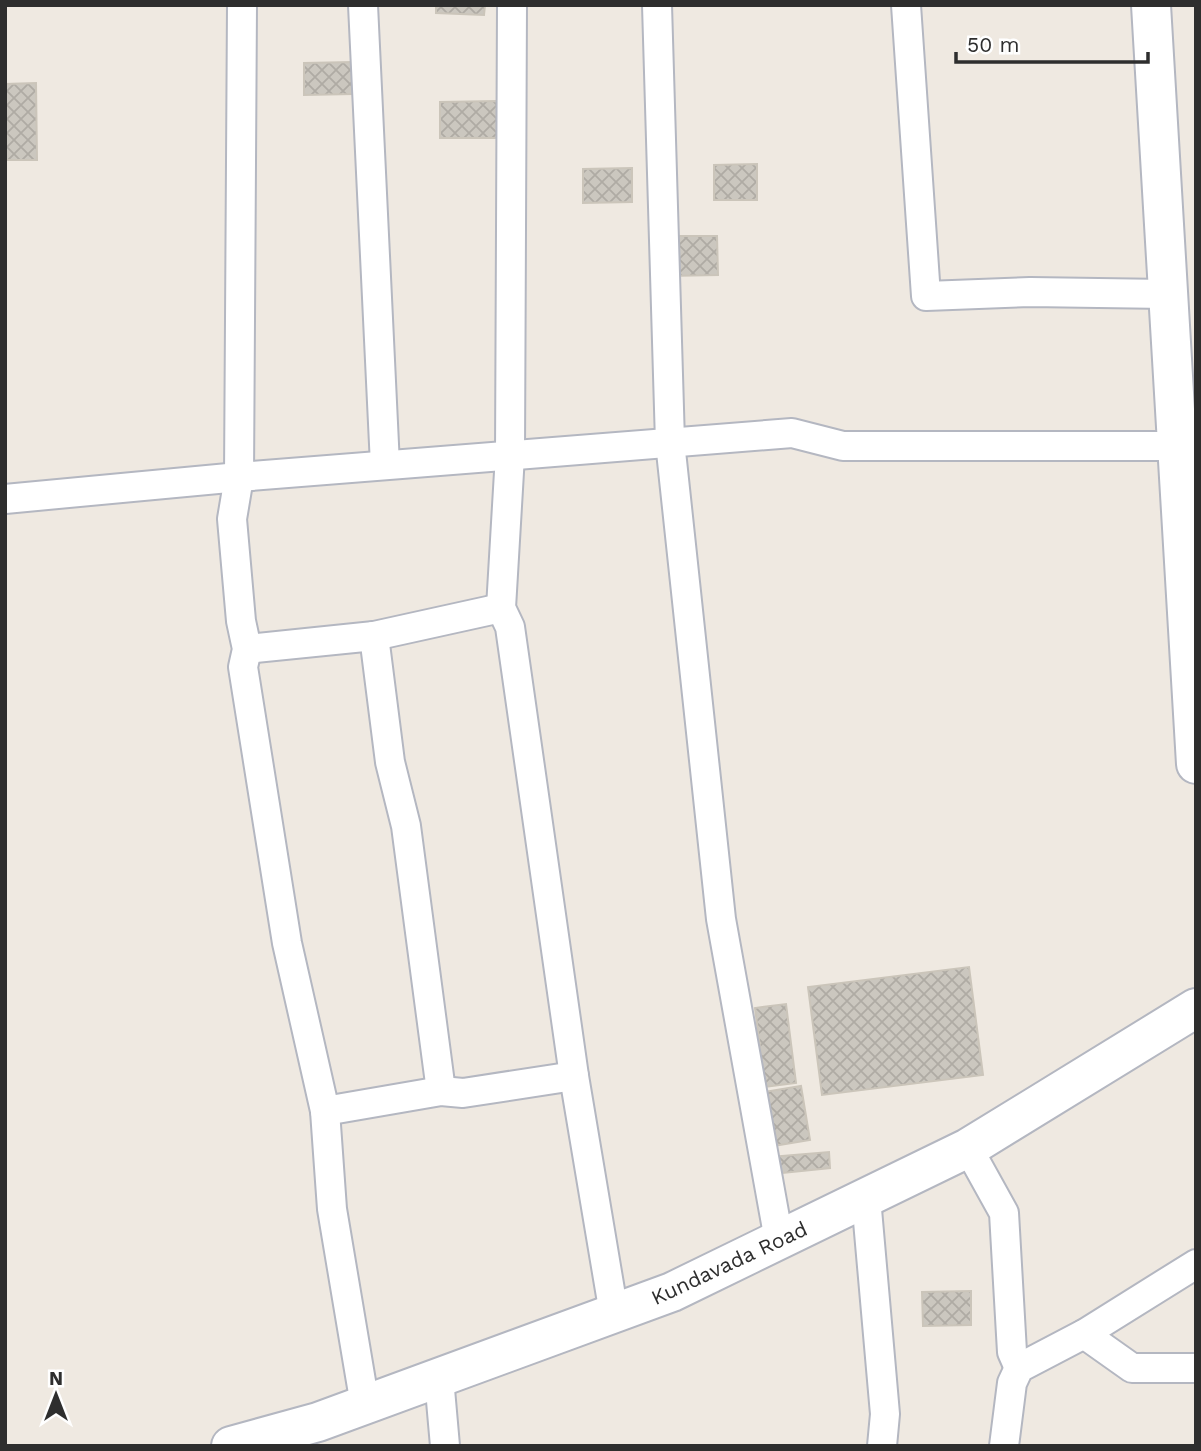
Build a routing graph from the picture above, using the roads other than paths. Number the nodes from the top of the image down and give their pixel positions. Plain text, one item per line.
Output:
1 (242, 5) edge
2 (363, 5) edge
3 (512, 5) edge
4 (657, 5) edge
5 (906, 5) edge
6 (1152, 5) edge
7 (1167, 294) junction
8 (670, 442) junction
9 (1186, 445) edge
10 (510, 455) junction
11 (385, 465) junction
12 (239, 477) junction
13 (5, 499) edge
14 (1190, 585) edge
15 (501, 608) junction
16 (374, 636) junction
17 (247, 649) junction
18 (1196, 764) edge
19 (1196, 1008) edge
20 (574, 1076) junction
21 (441, 1091) junction
22 (325, 1111) junction
23 (968, 1148) junction
24 (866, 1198) junction
25 (779, 1240) junction
26 (1196, 1264) edge
27 (614, 1314) junction
28 (1084, 1334) junction
29 (1019, 1368) junction
30 (1196, 1368) edge
31 (439, 1378) junction
32 (365, 1405) junction
33 (231, 1446) edge
34 (444, 1446) edge
35 (882, 1446) edge
36 (1004, 1446) edge

1 - 12 street
2 - 11 street
3 - 10 street
4 - 8 street
5 - 7 street
6 - 7 street
7 - 9 street
8 - 9 street
8 - 10 street
8 - 25 street
9 - 14 street
10 - 11 street
10 - 15 street
11 - 12 street
12 - 13 street
12 - 17 street
14 - 18 street
15 - 16 street
15 - 20 street
16 - 17 street
16 - 21 street
17 - 22 street
19 - 23 street, Kundavada Road
20 - 21 street
20 - 27 street
21 - 22 street
22 - 32 street
23 - 24 street, Kundavada Road
23 - 29 street
24 - 25 street, Kundavada Road
24 - 35 street
25 - 27 street, Kundavada Road
26 - 28 street
27 - 31 street, Kundavada Road
28 - 29 street
28 - 30 street
29 - 36 street
31 - 32 street, Kundavada Road
31 - 34 street
32 - 33 street, Kundavada Road

